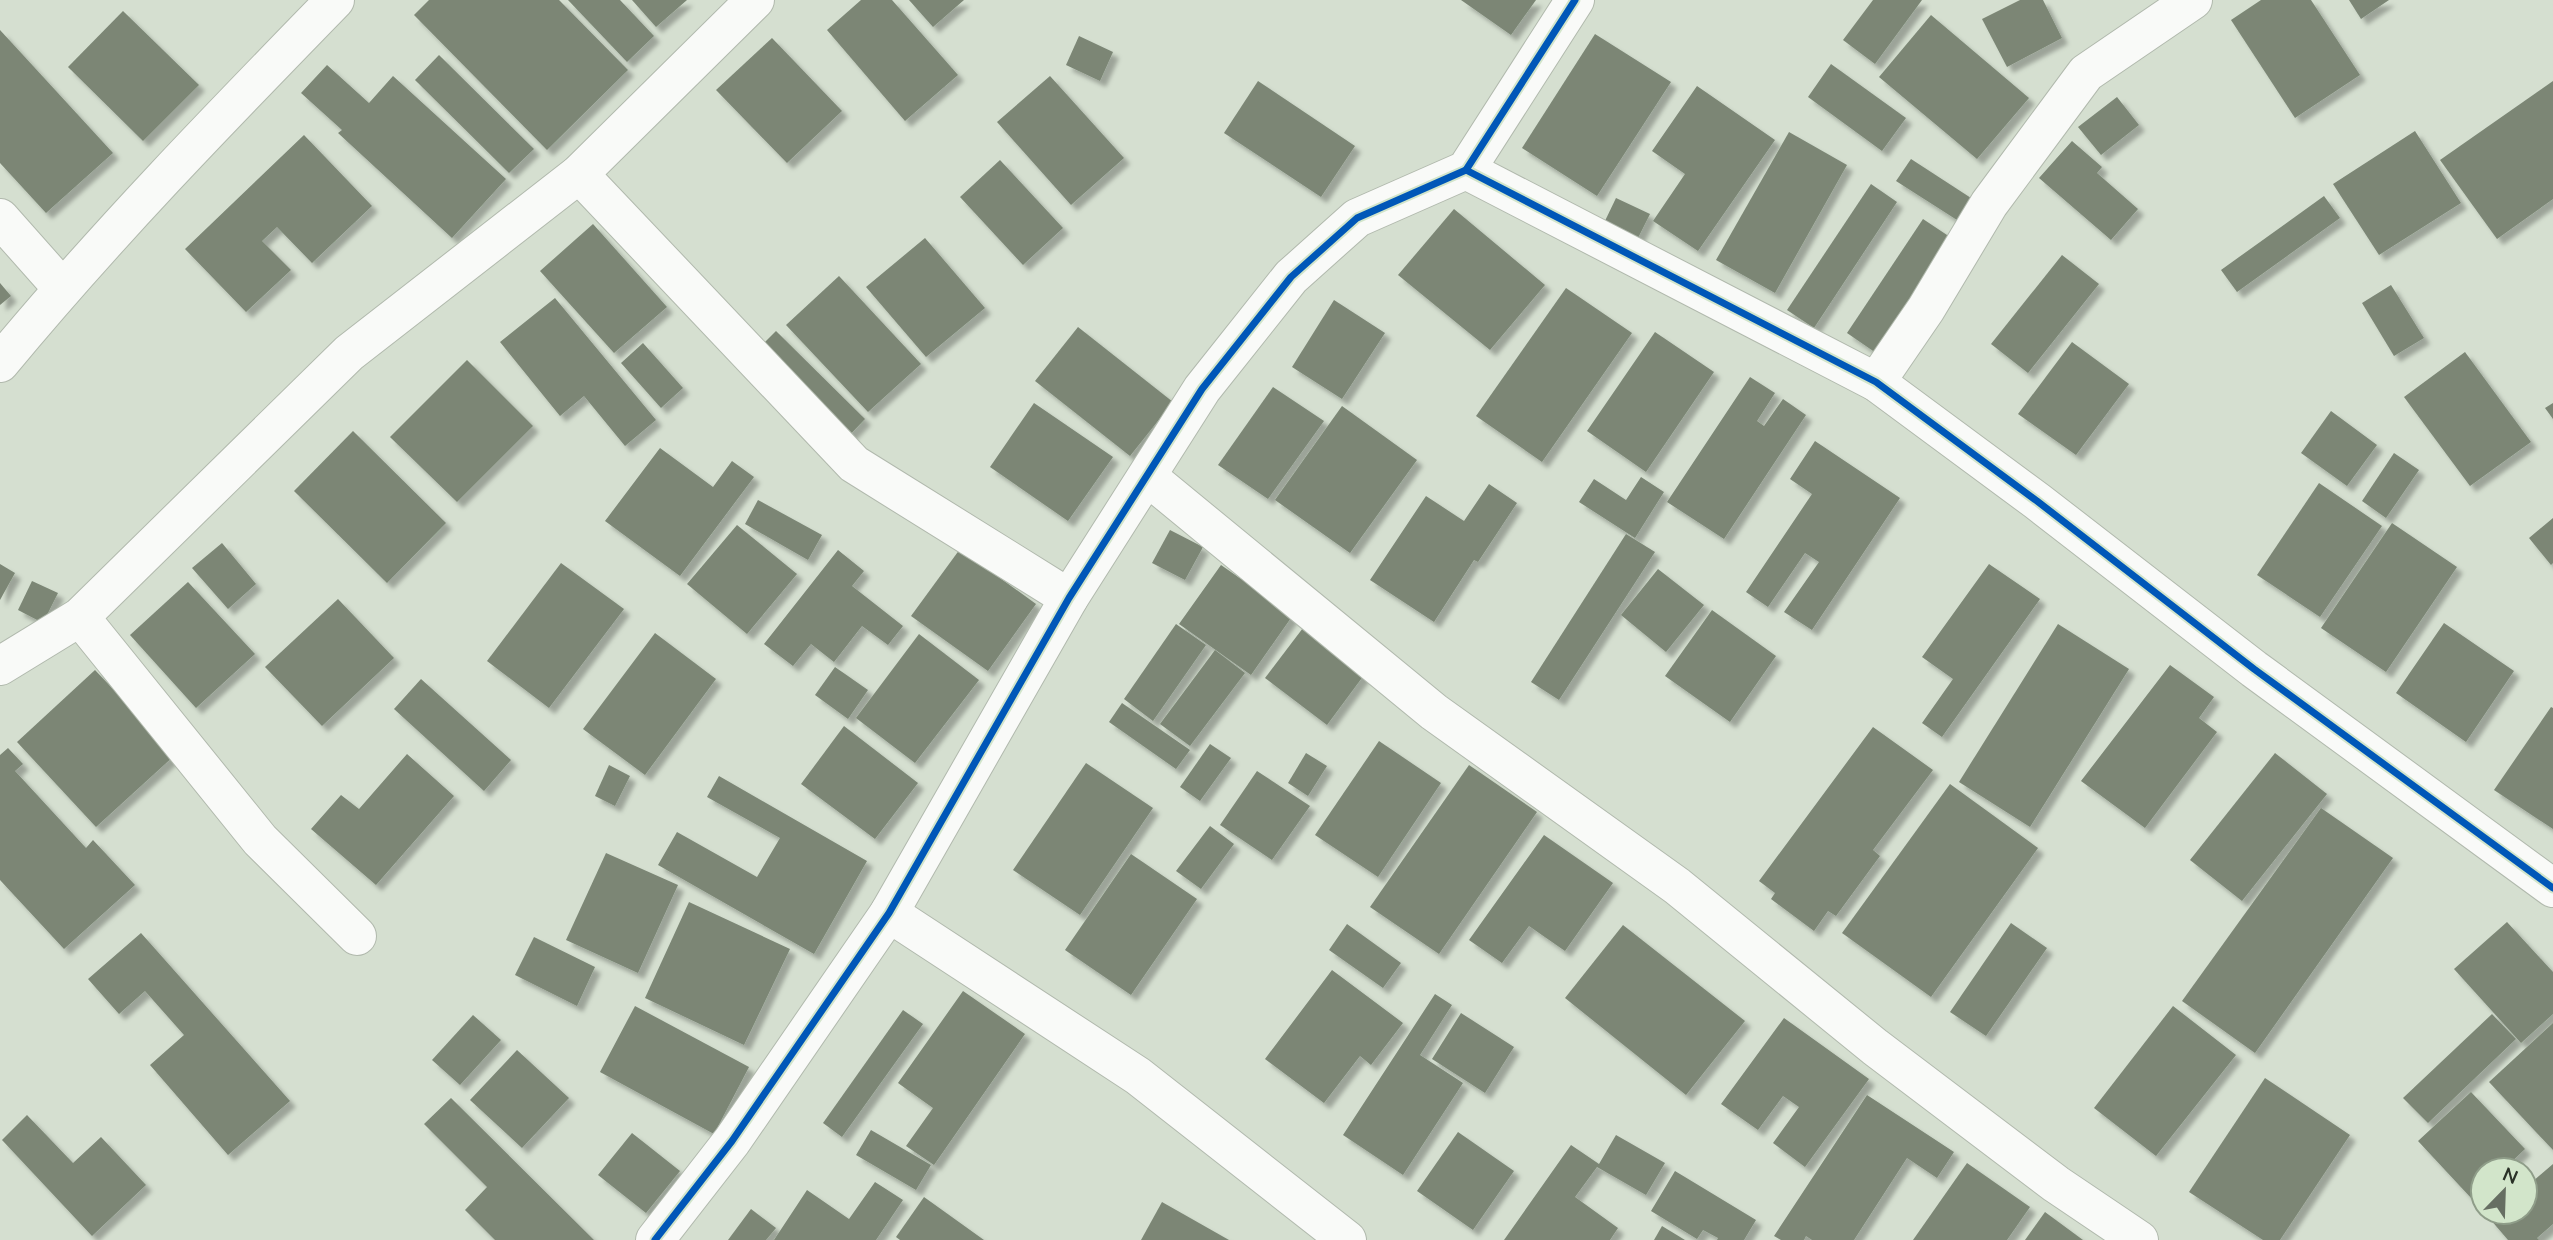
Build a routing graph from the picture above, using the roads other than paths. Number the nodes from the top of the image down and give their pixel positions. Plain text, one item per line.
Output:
1 (335, 0) edge
2 (755, 0) edge
3 (1575, 0) edge
4 (2193, 0) edge
5 (1466, 170) junction
6 (579, 174) junction
7 (0, 218) edge
8 (62, 288) junction
9 (0, 362) edge
10 (1876, 382) junction
11 (1148, 477) junction
12 (1069, 598) junction
13 (80, 617) junction
14 (0, 666) edge
15 (2553, 888) edge
16 (889, 914) junction
17 (357, 936) dead end
18 (655, 1240) edge
19 (1347, 1240) edge
20 (2139, 1240) edge

1 - 8 street
2 - 6 street
3 - 5 street
4 - 10 street
5 - 10 street
5 - 11 street
6 - 12 street
6 - 13 street
7 - 8 street
8 - 9 street
10 - 15 street
11 - 12 street
11 - 20 street
12 - 16 street
13 - 14 street
13 - 17 street
16 - 18 street
16 - 19 street

